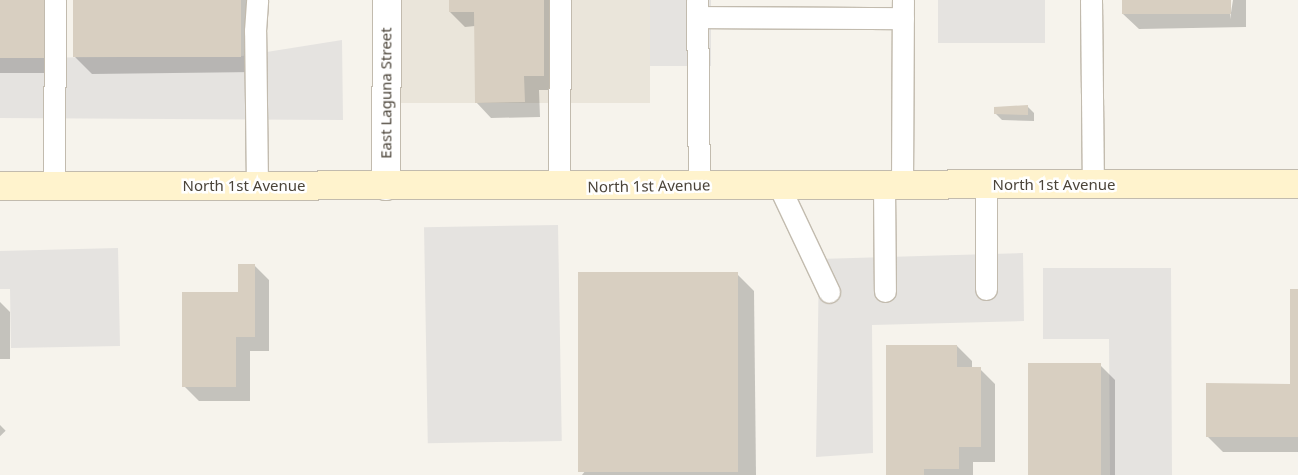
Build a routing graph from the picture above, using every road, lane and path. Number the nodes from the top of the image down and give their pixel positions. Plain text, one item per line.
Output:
1 (55, 0) edge
2 (258, 0) edge
3 (386, 0) edge
4 (560, 0) edge
5 (1091, 0) edge
6 (698, 9) edge
7 (903, 9) edge
8 (1093, 184) junction
9 (1298, 184) edge
10 (893, 185) junction
11 (986, 185) junction
12 (0, 186) edge
13 (54, 186) junction
14 (257, 186) junction
15 (386, 186) junction
16 (700, 186) junction
17 (779, 186) junction
18 (559, 187) junction
19 (986, 289) dead end
20 (885, 291) dead end
21 (829, 292) dead end

1 - 13 lane
2 - 14 lane
3 - 15 street, East Laguna Street
4 - 18 lane
5 - 8 lane
6 - 7 lane
6 - 16 lane
7 - 10 lane
8 - 9 main road, North 1st Avenue
8 - 11 main road, North 1st Avenue
10 - 11 main road, North 1st Avenue
10 - 17 main road, North 1st Avenue
10 - 20 lane
11 - 19 lane
12 - 13 main road, North 1st Avenue
13 - 14 main road, North 1st Avenue
14 - 15 main road, North 1st Avenue
15 - 18 main road, North 1st Avenue
16 - 17 main road, North 1st Avenue
16 - 18 main road, North 1st Avenue
17 - 21 lane

